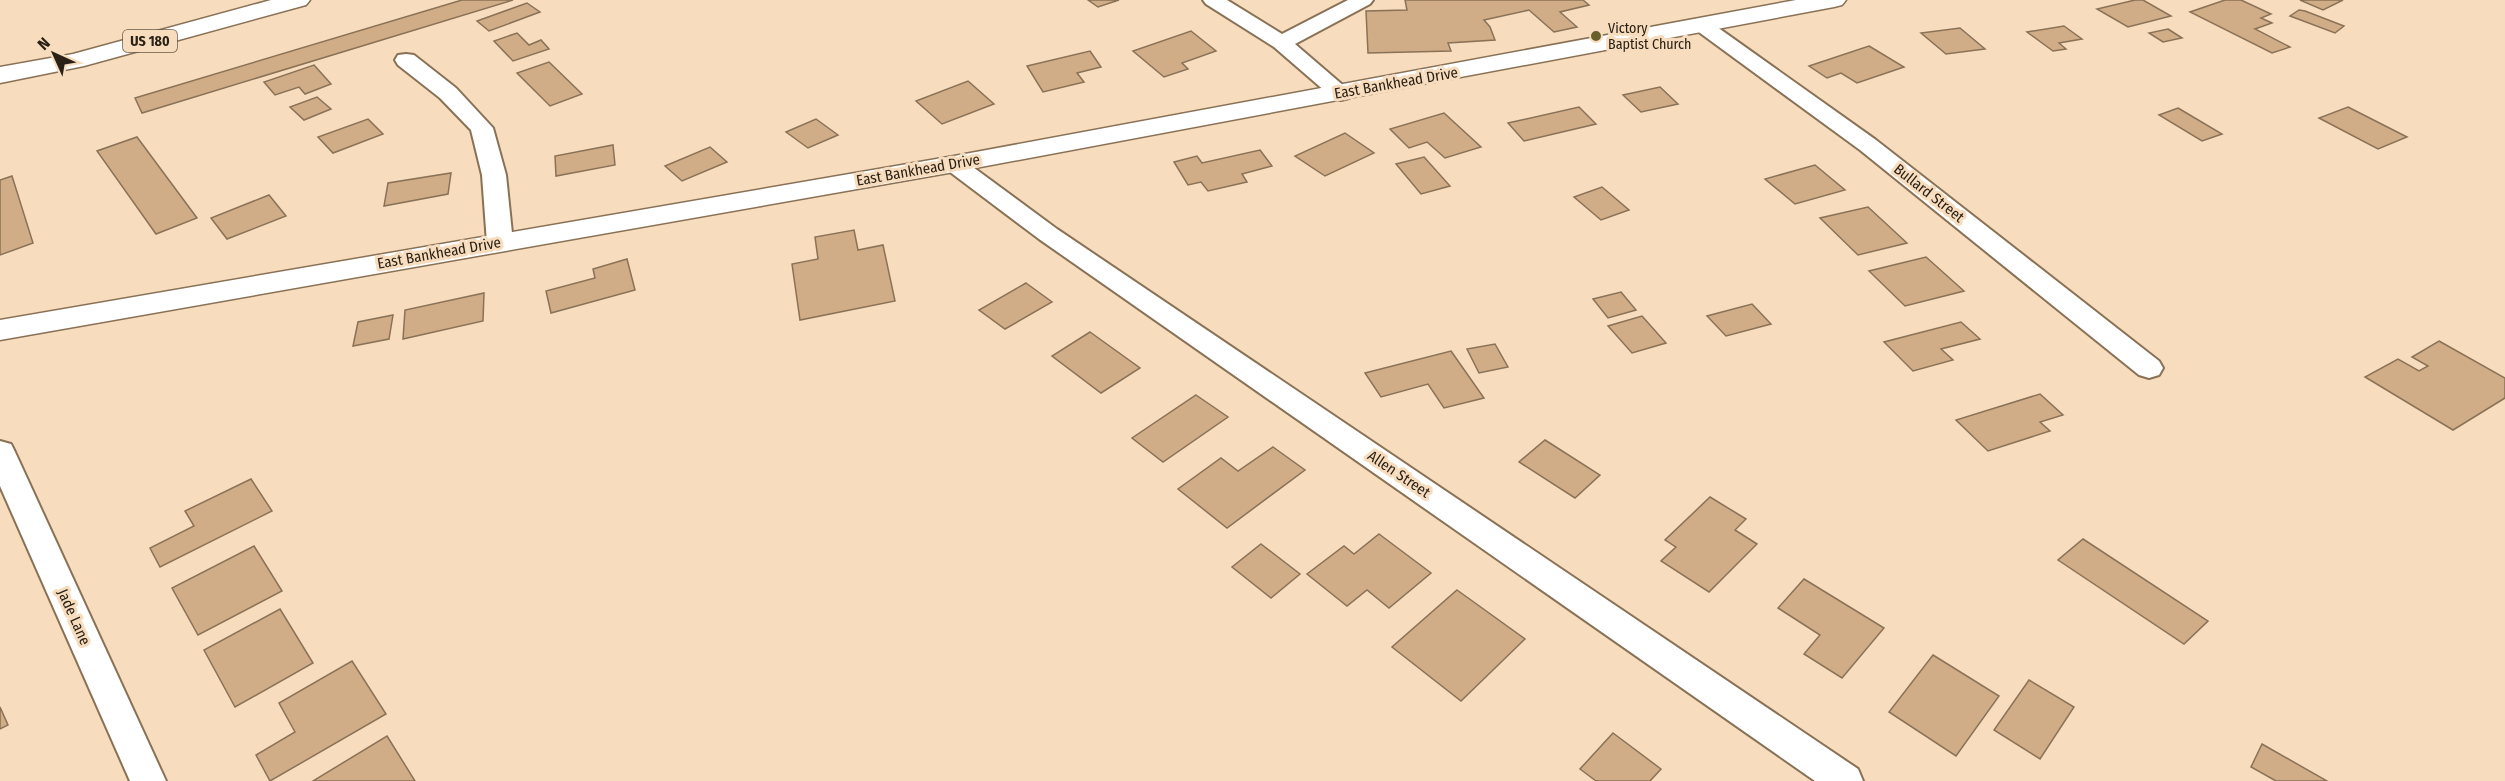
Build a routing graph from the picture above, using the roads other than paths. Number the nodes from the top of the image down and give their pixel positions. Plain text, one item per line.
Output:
1 (225, 0) edge
2 (298, 0) edge
3 (1213, 0) edge
4 (1363, 0) edge
5 (1834, 0) edge
6 (264, 4) edge
7 (1703, 26) junction
8 (1281, 43) junction
9 (406, 60) dead end
10 (0, 67) edge
11 (0, 75) edge
12 (1341, 93) junction
13 (954, 164) junction
14 (500, 243) junction
15 (0, 330) edge
16 (2149, 368) dead end
17 (0, 452) edge
18 (148, 781) edge
19 (1845, 781) edge

1 - 10 street, US 180
2 - 6 street, US 180
3 - 8 street
4 - 8 street
5 - 7 street, East Bankhead Drive
6 - 11 street, US 180
7 - 12 street, East Bankhead Drive
7 - 16 street, Bullard Street
8 - 12 street
9 - 14 street
12 - 13 street, East Bankhead Drive
13 - 14 street, East Bankhead Drive
13 - 19 street, Allen Street
14 - 15 street, East Bankhead Drive
17 - 18 street, Jade Lane

